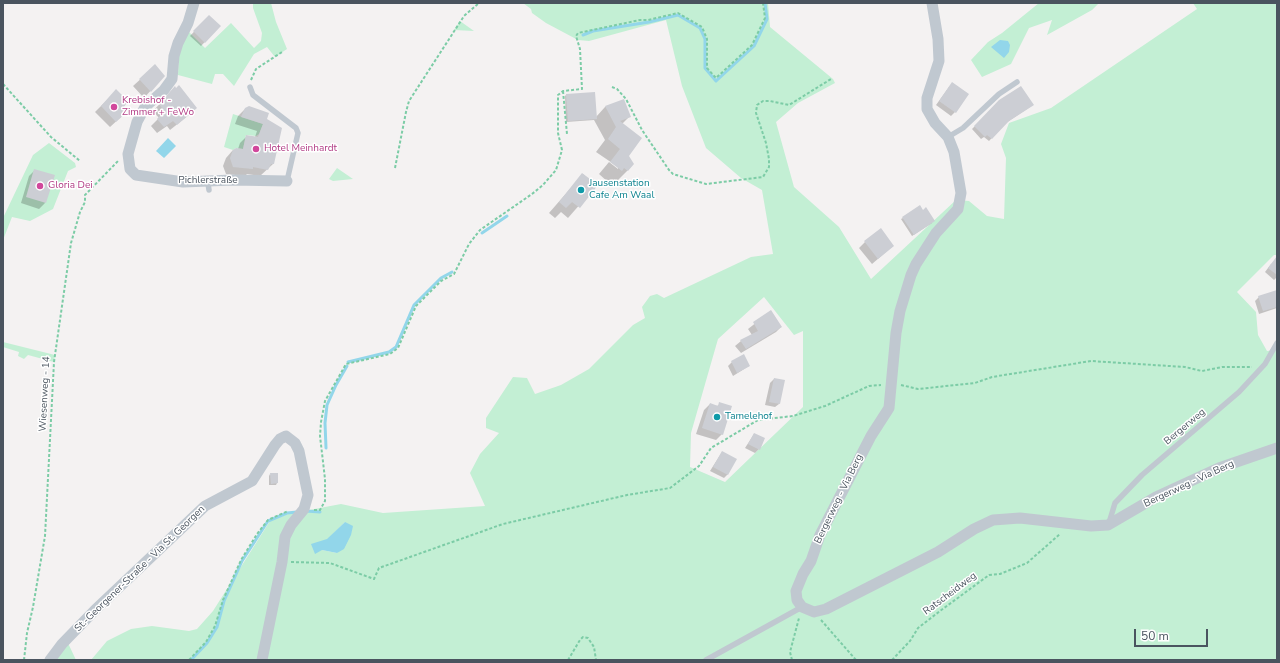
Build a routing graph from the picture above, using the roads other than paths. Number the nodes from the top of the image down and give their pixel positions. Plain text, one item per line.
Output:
1 (194, 3) edge
2 (932, 3) edge
3 (1017, 82) dead end
4 (250, 87) road end
5 (948, 137) junction
6 (287, 181) joint
7 (1277, 343) edge
8 (1277, 448) edge
9 (1108, 525) junction
10 (802, 607) junction
11 (50, 660) edge
12 (262, 660) edge
13 (706, 660) edge

1 - 6 street, Pichlerstraße
2 - 5 street, Bergerweg - Via Berg
3 - 5 lane
4 - 6 lane
5 - 10 street, Bergerweg - Via Berg
7 - 9 lane, Bergerweg
8 - 9 street, Bergerweg - Via Berg
9 - 10 street, Bergerweg - Via Berg
10 - 13 lane
11 - 12 street, St.-Georgener-Straße - Via St. Georgen

